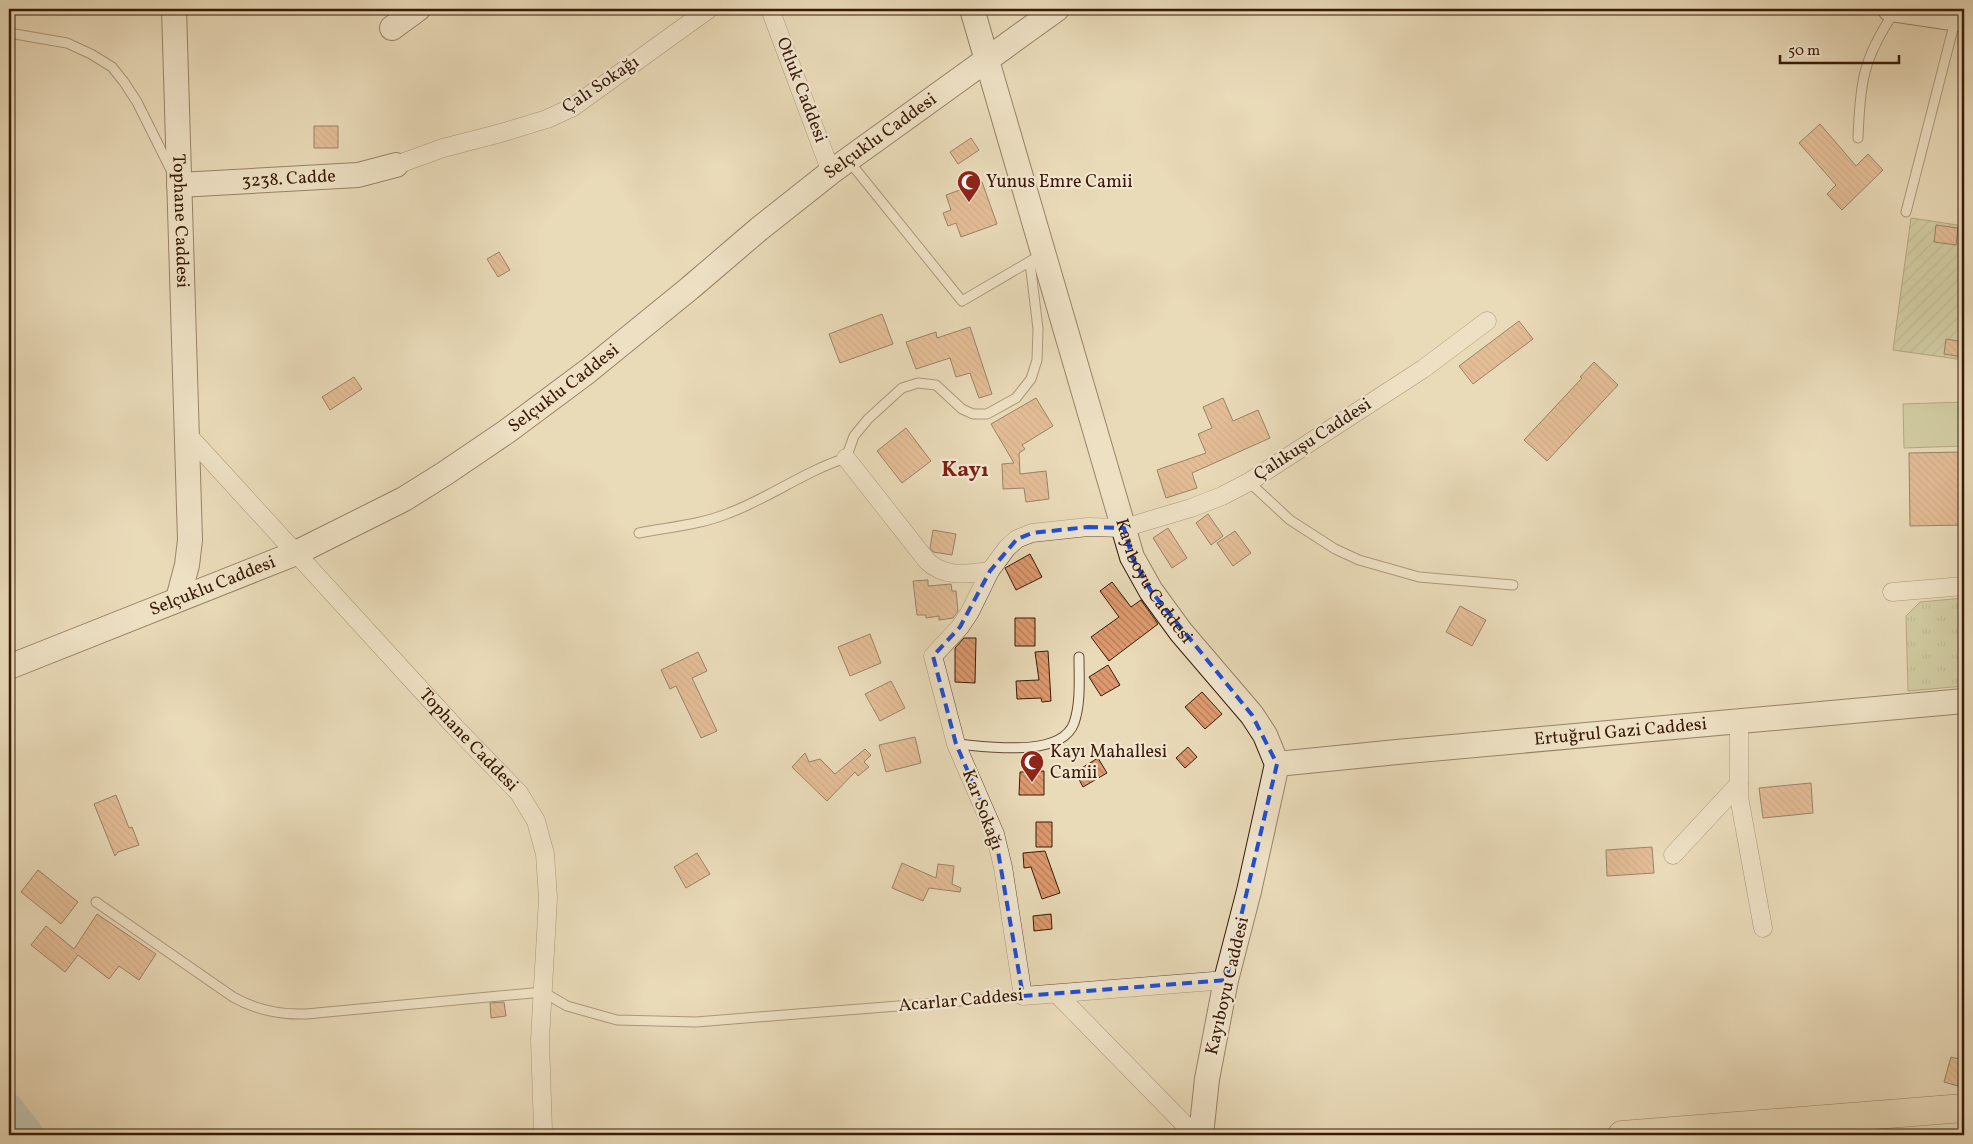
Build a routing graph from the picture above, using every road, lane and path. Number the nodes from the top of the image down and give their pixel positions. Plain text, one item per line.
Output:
1 (174, 9) edge
2 (418, 9) edge
3 (709, 9) edge
4 (770, 9) edge
5 (972, 9) edge
6 (1057, 9) edge
7 (1894, 9) edge
8 (1960, 19) edge
9 (392, 28) dead end
10 (9, 33) edge
11 (987, 59) junction
12 (1858, 138) dead end
13 (396, 165) joint
14 (840, 166) junction
15 (179, 185) junction
16 (1906, 212) dead end
17 (1037, 258) junction
18 (1487, 322) dead end
19 (187, 434) junction
20 (846, 458) junction
21 (1249, 482) junction
22 (1124, 528) junction
23 (640, 532) dead end
24 (296, 552) junction
25 (990, 571) junction
26 (1513, 585) dead end
27 (1964, 586) edge
28 (1892, 592) dead end
29 (178, 599) junction
30 (933, 656) joint
31 (1079, 657) dead end
32 (9, 667) edge
33 (1964, 702) edge
34 (1739, 722) junction
35 (956, 744) junction
36 (1277, 764) junction
37 (1739, 784) junction
38 (1673, 856) dead end
39 (96, 902) dead end
40 (1763, 928) dead end
41 (1226, 980) junction
42 (543, 992) junction
43 (1057, 994) junction
44 (1023, 996) junction
45 (1964, 1108) edge
46 (543, 1130) dead end
47 (1194, 1135) edge
48 (1201, 1135) edge
49 (1622, 1135) edge

1 - 15 street, Tophane Caddesi
2 - 9 street
3 - 13 street, Çalı Sokağı
4 - 14 street, Otluk Caddesi
5 - 11 street, Kayıboyu Caddesi
6 - 11 street, Selçuklu Caddesi
7 - 8 street
7 - 12 lane
8 - 16 lane
10 - 15 lane
11 - 14 street, Selçuklu Caddesi
11 - 17 street, Kayıboyu Caddesi
13 - 15 street, 3238. Cadde
14 - 17 lane
14 - 24 street, Selçuklu Caddesi
15 - 19 street, Tophane Caddesi
17 - 20 lane
17 - 22 street, Kayıboyu Caddesi
18 - 21 street, Çalıkuşu Caddesi
19 - 24 street, Tophane Caddesi
19 - 29 street, Tophane Caddesi
20 - 23 lane
20 - 25 street
21 - 22 street, Çalıkuşu Caddesi
21 - 26 lane
22 - 25 street, Çalıkuşu Caddesi
22 - 36 street, Kayıboyu Caddesi
24 - 29 street, Selçuklu Caddesi
24 - 42 street, Tophane Caddesi
25 - 30 street, Çalıkuşu Caddesi
27 - 28 street
29 - 32 street, Selçuklu Caddesi
30 - 35 street, Kar Sokağı
31 - 35 lane
33 - 34 street, Ertuğrul Gazi Caddesi
34 - 36 street, Ertuğrul Gazi Caddesi
34 - 37 street
35 - 44 street, Kar Sokağı
36 - 41 street, Kayıboyu Caddesi
37 - 38 street
37 - 40 street
39 - 42 lane
41 - 43 street, Acarlar Caddesi
41 - 48 street, Kayıboyu Caddesi
42 - 44 lane, Acarlar Caddesi
42 - 46 street, Tophane Caddesi
43 - 44 street, Acarlar Caddesi
43 - 47 street
45 - 49 highway

